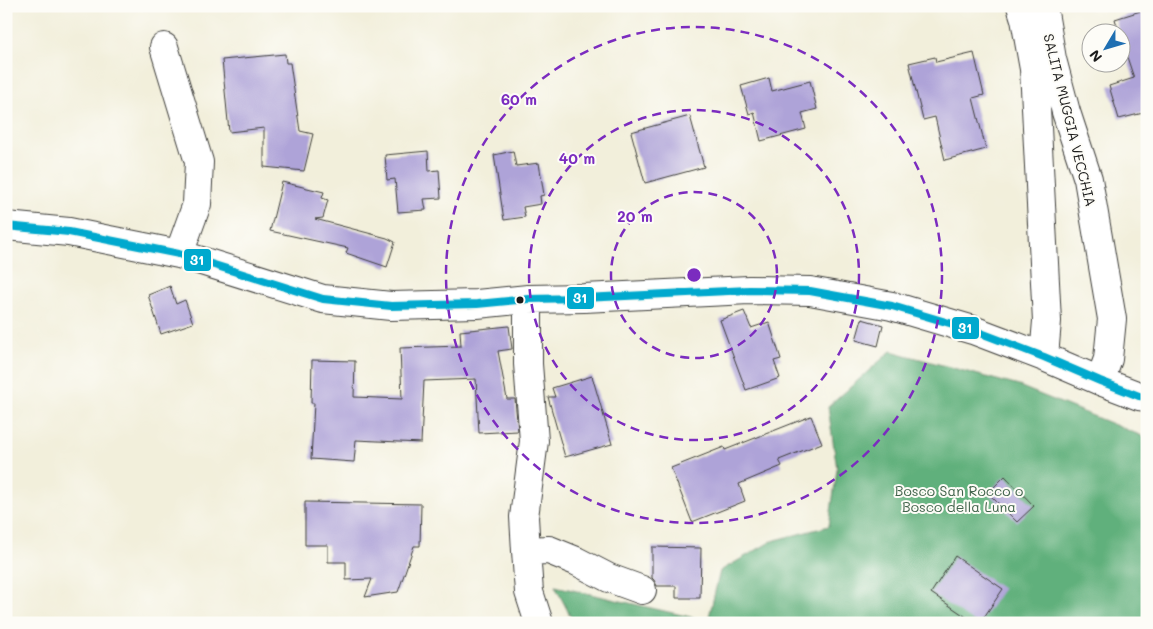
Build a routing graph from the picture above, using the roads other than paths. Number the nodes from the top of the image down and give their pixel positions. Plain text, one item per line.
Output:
1 (1032, 7) edge
2 (164, 47) dead end
3 (6, 226) edge
4 (179, 254) junction
5 (528, 299) junction
6 (1044, 357) junction
7 (1100, 381) junction
8 (1147, 398) edge
9 (526, 551) junction
10 (642, 590) dead end
11 (539, 623) edge

1 - 6 street, SALITA MUGGIA VECCHIA
1 - 7 street, SALITA MUGGIA VECCHIA
2 - 4 street
3 - 4 street
4 - 5 street
5 - 6 street
5 - 9 street
6 - 7 street
7 - 8 street
9 - 10 street
9 - 11 street

